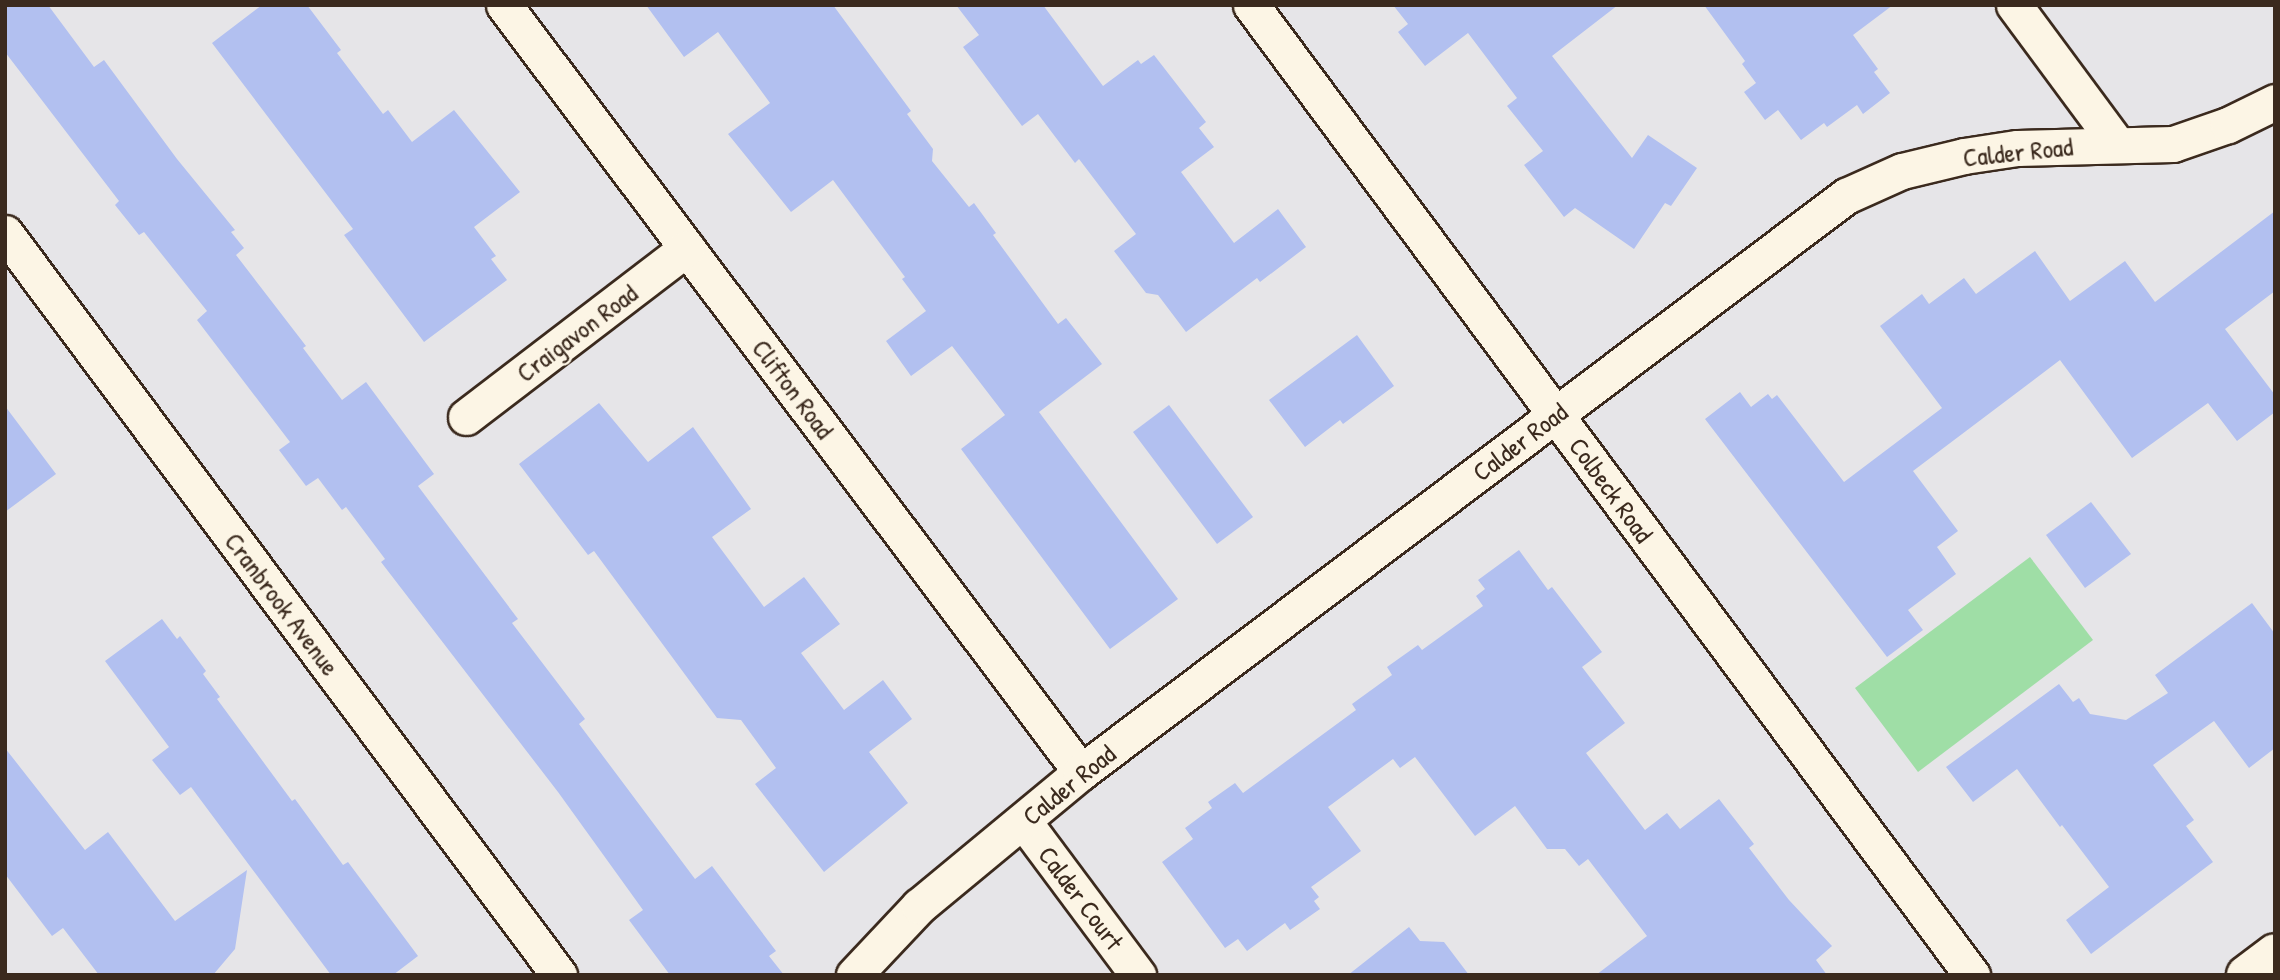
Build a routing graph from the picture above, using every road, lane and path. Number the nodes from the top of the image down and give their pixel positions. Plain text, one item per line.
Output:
1 (504, 5) edge
2 (1251, 5) edge
3 (2014, 5) edge
4 (2275, 102) edge
5 (2117, 144) junction
6 (5, 233) edge
7 (687, 248) junction
8 (1556, 415) junction
9 (466, 417) dead end
10 (1081, 772) junction
11 (1024, 822) junction
12 (2275, 953) edge
13 (559, 975) edge
14 (854, 975) edge
15 (1138, 975) edge
16 (1972, 975) edge
17 (2246, 975) edge

1 - 7 street, Clifton Road
2 - 8 street, Colbeck Road
3 - 5 street
4 - 5 street, Calder Road
5 - 8 street, Calder Road
6 - 13 street, Cranbrook Avenue
7 - 9 street, Craigavon Road
7 - 10 street, Clifton Road
8 - 10 street, Calder Road
8 - 16 street, Colbeck Road
10 - 11 street, Calder Road
11 - 14 street, Calder Road
11 - 15 street, Calder Court
12 - 17 main road

